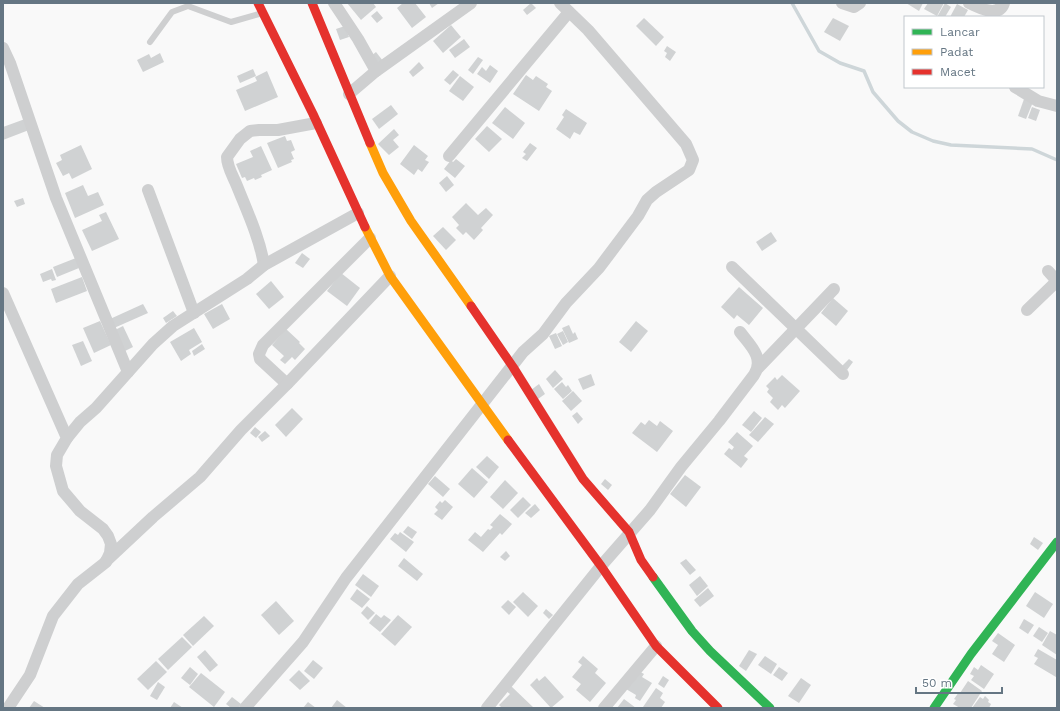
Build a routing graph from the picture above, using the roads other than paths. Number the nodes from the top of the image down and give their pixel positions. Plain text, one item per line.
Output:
1 (258, 3) edge
2 (312, 3) edge
3 (334, 3) edge
4 (471, 3) edge
5 (560, 3) edge
6 (842, 3) edge
7 (860, 3) edge
8 (969, 3) edge
9 (1004, 3) edge
10 (569, 12) junction
11 (262, 13) junction
12 (150, 42) dead end
13 (3, 48) edge
14 (376, 71) junction
15 (1017, 88) edge
16 (349, 94) junction
17 (1057, 106) edge
18 (316, 123) junction
19 (449, 156) dead end
20 (148, 190) dead end
21 (358, 213) junction
22 (370, 238) junction
23 (264, 265) junction
24 (732, 267) dead end
25 (1048, 271) dead end
26 (390, 276) junction
27 (1057, 281) edge
28 (834, 289) dead end
29 (3, 293) edge
30 (1027, 310) dead end
31 (194, 313) junction
32 (796, 329) junction
33 (740, 332) dead end
34 (513, 366) junction
35 (758, 368) junction
36 (128, 372) junction
37 (843, 374) dead end
38 (287, 384) junction
39 (482, 405) junction
40 (67, 438) junction
41 (629, 532) junction
42 (1057, 542) edge
43 (106, 562) junction
44 (601, 566) junction
45 (656, 646) junction
46 (8, 708) edge
47 (245, 708) edge
48 (487, 708) edge
49 (604, 708) edge
50 (718, 708) edge
51 (770, 708) edge
52 (934, 708) edge

1 - 11 main road
2 - 16 main road
3 - 14 street
4 - 14 street
5 - 10 street
6 - 7 street
8 - 9 street
10 - 19 street
10 - 34 street
11 - 12 lane
11 - 18 main road
13 - 36 street
14 - 16 street
15 - 17 street
16 - 34 main road
18 - 21 main road
18 - 23 street
20 - 31 street
21 - 22 main road
21 - 23 street
22 - 26 main road
22 - 38 street
23 - 31 street
24 - 32 street
25 - 27 street
26 - 38 street
26 - 39 main road
27 - 30 street
28 - 32 street
29 - 40 street
31 - 36 street
32 - 35 street
32 - 37 street
33 - 35 street
34 - 39 street
34 - 41 main road
35 - 41 street
36 - 40 street
38 - 43 street
39 - 44 main road
39 - 47 street
40 - 43 street
41 - 44 street
41 - 51 main road
42 - 52 main road
43 - 46 street
44 - 45 main road
44 - 48 street
45 - 49 street
45 - 50 main road

